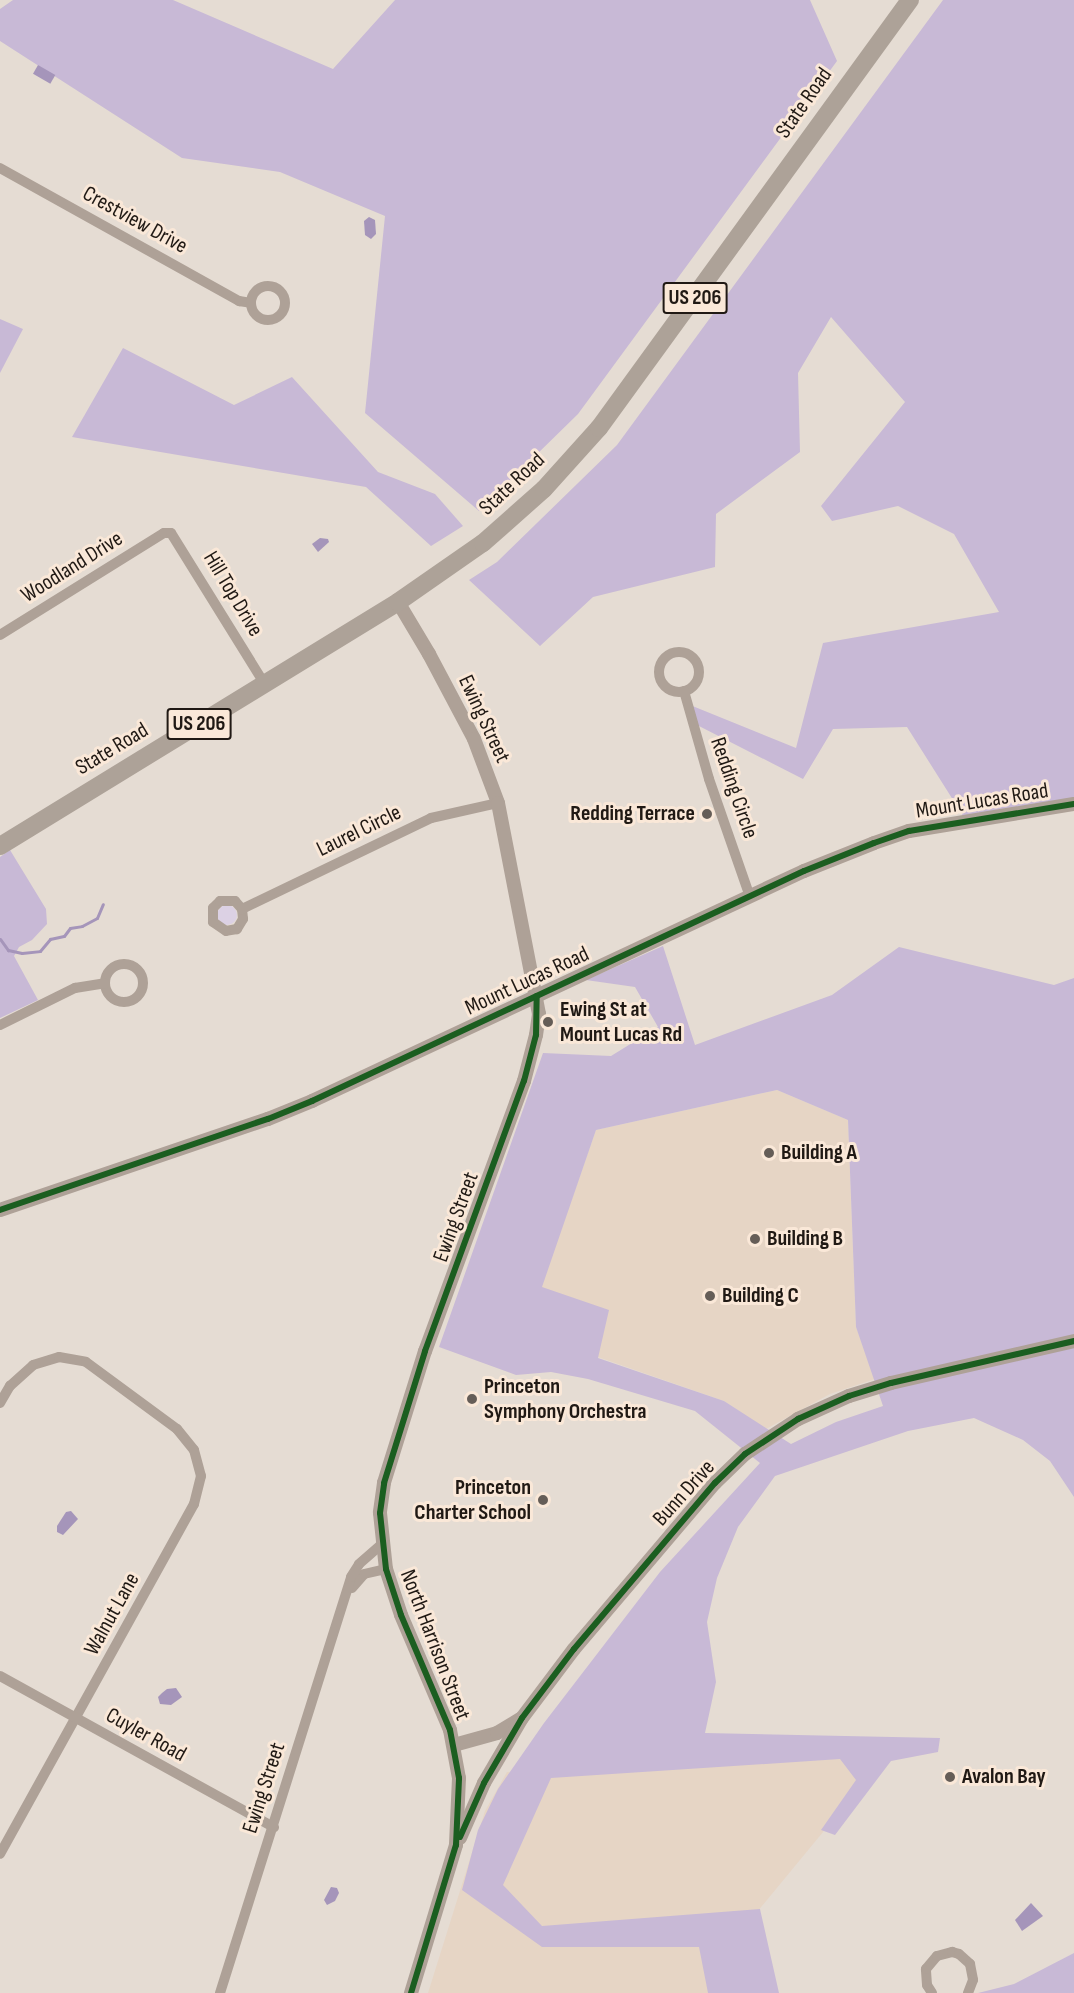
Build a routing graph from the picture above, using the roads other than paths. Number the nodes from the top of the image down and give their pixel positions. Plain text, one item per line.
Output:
1 (910, 0) edge
2 (0, 168) edge
3 (251, 303) dead end
4 (164, 533) joint
5 (398, 602) junction
6 (0, 634) edge
7 (264, 683) junction
8 (684, 691) dead end
9 (498, 803) junction
10 (1074, 804) edge
11 (0, 846) edge
12 (750, 897) junction
13 (242, 909) dead end
14 (105, 983) dead end
15 (537, 996) junction
16 (0, 1025) edge
17 (0, 1210) edge
18 (1074, 1341) edge
19 (0, 1403) edge
20 (393, 1448) joint
21 (382, 1544) junction
22 (386, 1569) junction
23 (347, 1596) junction
24 (0, 1676) edge
25 (76, 1718) junction
26 (522, 1718) junction
27 (454, 1745) junction
28 (274, 1827) junction
29 (456, 1845) junction
30 (0, 1854) edge
31 (220, 1993) edge
32 (411, 1993) edge
33 (932, 1993) edge
34 (968, 1993) edge

1 - 5 highway, State Road / US 206
2 - 3 street, Crestview Drive
4 - 6 street, Woodland Drive
4 - 7 street, Hill Top Drive
5 - 7 highway, State Road / US 206
5 - 9 street, Ewing Street
7 - 11 highway, State Road / US 206
8 - 12 street, Redding Circle
9 - 13 street, Laurel Circle
9 - 15 street, Ewing Street
10 - 12 street, Mount Lucas Road
12 - 15 street, Mount Lucas Road
14 - 16 street
15 - 17 street, Mount Lucas Road
15 - 20 street, Ewing Street
18 - 26 street, Bunn Drive
19 - 25 street, Walnut Lane
20 - 21 street, North Harrison Street
21 - 22 street, North Harrison Street
21 - 23 street, Ewing Street
22 - 23 street, Ewing Street
22 - 27 street, North Harrison Street
23 - 28 street, Ewing Street
24 - 25 street, Cuyler Road
25 - 28 street, Cuyler Road
25 - 30 street, Walnut Lane
26 - 27 street, Bunn Drive
26 - 29 street, Bunn Drive
27 - 29 street, North Harrison Street
28 - 31 street, Ewing Street
29 - 32 street, North Harrison Street
33 - 34 street

